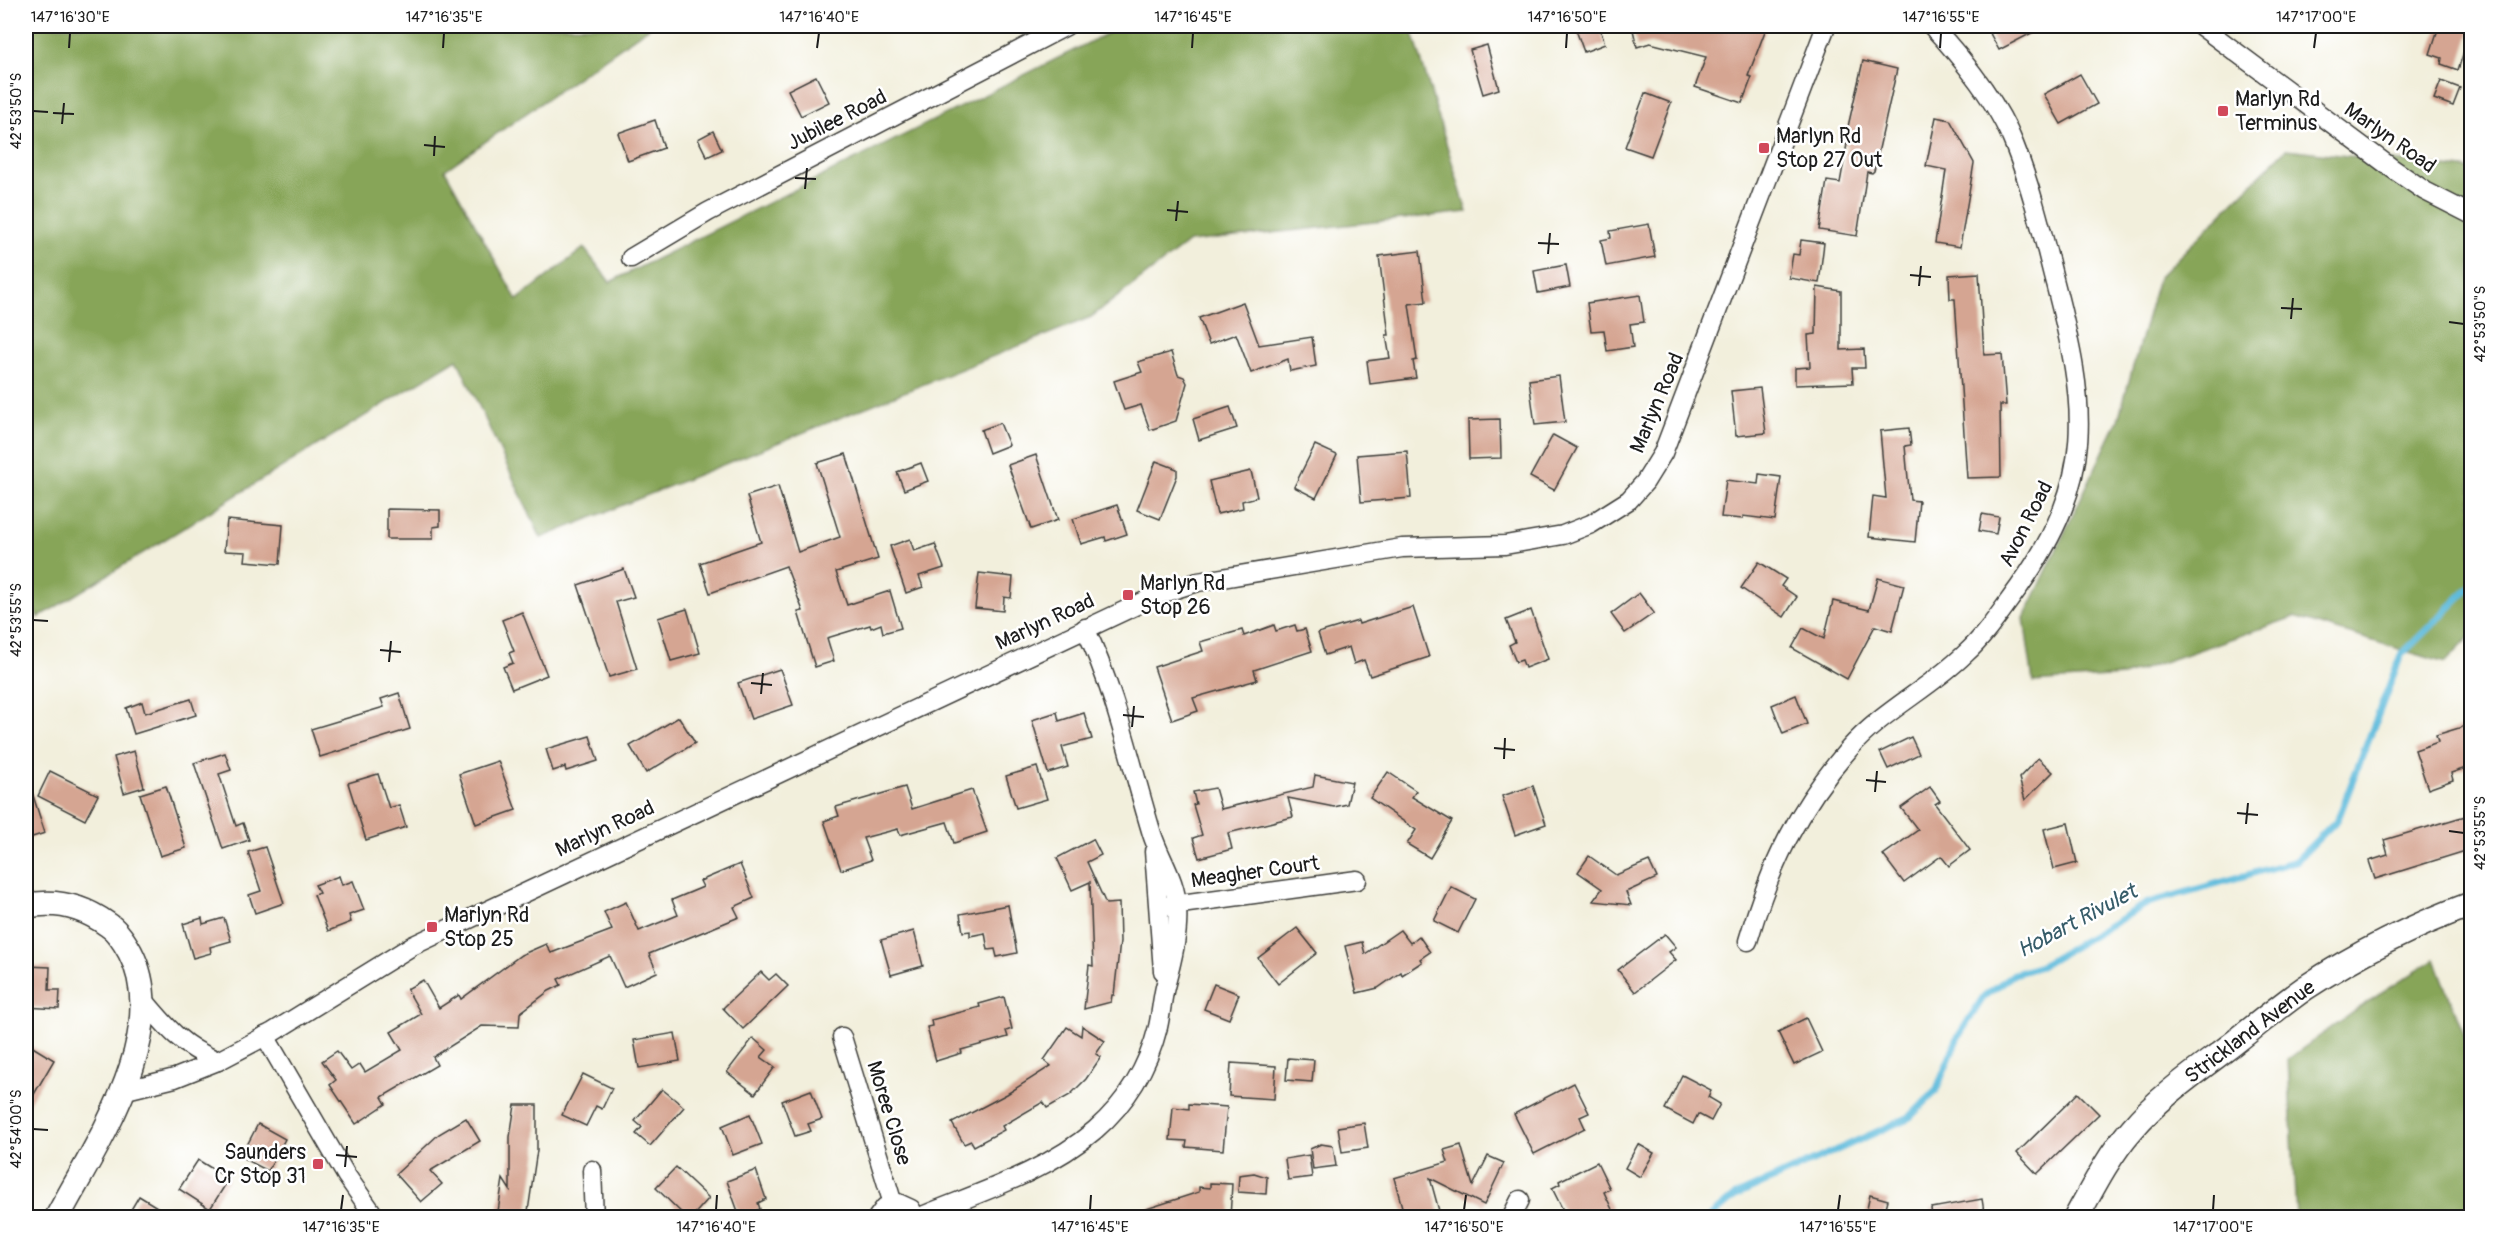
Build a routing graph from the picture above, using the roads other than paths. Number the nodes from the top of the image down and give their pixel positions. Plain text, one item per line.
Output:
1 (1066, 26) edge
2 (1826, 26) edge
3 (1932, 26) edge
4 (2201, 26) edge
5 (2472, 215) edge
6 (632, 258) dead end
7 (1085, 628) junction
8 (1357, 880) dead end
9 (2472, 904) edge
10 (26, 906) edge
11 (1168, 906) junction
12 (1748, 942) dead end
13 (143, 999) junction
14 (265, 1036) junction
15 (842, 1037) dead end
16 (218, 1061) junction
17 (122, 1091) junction
18 (592, 1170) dead end
19 (1520, 1200) dead end
20 (892, 1204) junction
21 (57, 1218) edge
22 (376, 1218) edge
23 (594, 1218) edge
24 (878, 1218) edge
25 (916, 1218) edge
26 (1511, 1218) edge
27 (2076, 1218) edge

1 - 6 street, Jubilee Road
2 - 7 street, Marlyn Road
3 - 12 street, Avon Road
4 - 5 street, Marlyn Road
7 - 11 street
7 - 14 street, Marlyn Road
8 - 11 street, Meagher Court
9 - 27 street, Strickland Avenue
10 - 13 street
11 - 25 street
13 - 16 street
13 - 17 street
14 - 16 street, Marlyn Road
14 - 22 street
15 - 20 street, Moree Close
16 - 17 street, Marlyn Road
17 - 21 street
18 - 23 street
19 - 26 street
20 - 24 street
20 - 25 street

